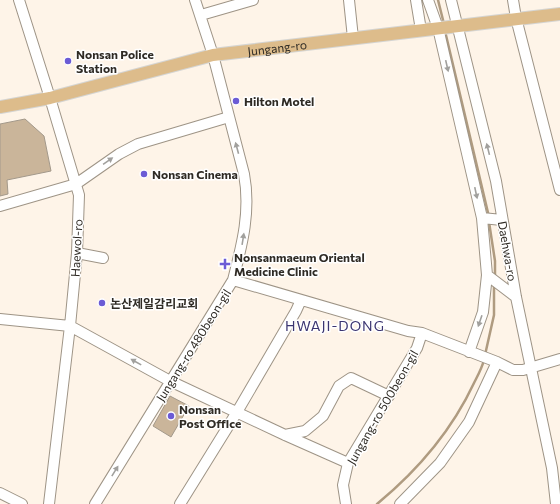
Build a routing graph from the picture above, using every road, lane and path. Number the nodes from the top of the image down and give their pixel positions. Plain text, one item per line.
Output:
1 (19, 0) edge
2 (195, 0) edge
3 (253, 0) edge
4 (349, 0) edge
5 (416, 0) edge
6 (428, 0) edge
7 (451, 0) edge
8 (513, 0) edge
9 (560, 14) edge
10 (200, 15) junction
11 (516, 18) junction
12 (457, 25) junction
13 (438, 28) junction
14 (421, 30) junction
15 (353, 38) junction
16 (213, 55) junction
17 (50, 98) junction
18 (0, 107) edge
19 (229, 117) junction
20 (76, 184) junction
21 (560, 190) edge
22 (0, 206) edge
23 (482, 218) junction
24 (502, 220) junction
25 (77, 253) junction
26 (103, 258) dead end
27 (487, 275) junction
28 (233, 280) junction
29 (516, 298) junction
30 (301, 300) junction
31 (0, 319) edge
32 (70, 326) junction
33 (422, 333) junction
34 (469, 352) junction
35 (560, 359) edge
36 (493, 361) junction
37 (531, 367) junction
38 (170, 381) junction
39 (389, 396) junction
40 (237, 412) junction
41 (285, 435) junction
42 (348, 463) junction
43 (0, 493) edge
44 (22, 504) edge
45 (49, 504) edge
46 (94, 504) edge
47 (180, 504) edge
48 (346, 504) edge
49 (400, 504) edge
50 (556, 504) edge

1 - 17 street, Haewol-ro
2 - 10 street, Jungang-ro 480beon-gil
3 - 10 street
4 - 15 street
5 - 14 street
6 - 13 street
7 - 12 street, Daehwa-ro
8 - 11 street
9 - 11 main road, Jungang-ro
10 - 16 street, Jungang-ro 480beon-gil
11 - 12 main road, Jungang-ro
11 - 21 street
12 - 13 main road, Jungang-ro
24 -> 12 street, Daehwa-ro
13 - 14 main road, Jungang-ro
13 -> 23 street
14 - 15 main road, Jungang-ro
15 - 16 main road, Jungang-ro
16 - 17 main road, Jungang-ro
16 - 19 street, Jungang-ro 480beon-gil
17 - 18 main road, Jungang-ro
17 - 20 street, Haewol-ro
20 -> 19 street
28 -> 19 street, Jungang-ro 480beon-gil
20 - 22 street
20 - 25 street, Haewol-ro
23 - 24 street
23 - 27 street
24 - 29 street, Daehwa-ro
25 - 26 street
25 - 32 street, Haewol-ro
27 - 29 street
27 -> 34 street
28 - 30 street
28 - 38 street, Jungang-ro 480beon-gil
29 - 37 street, Daehwa-ro
30 - 33 street
30 - 40 street
31 - 32 street
38 -> 32 street
32 - 45 street, Haewol-ro
33 - 34 street
33 - 39 street, Jungang-ro 500beon-gil
34 - 36 street
35 - 37 street
36 - 37 street
36 - 49 street
37 - 50 street, Daehwa-ro
38 - 40 street
46 -> 38 street, Jungang-ro 480beon-gil
39 - 41 street
39 - 42 street, Jungang-ro 500beon-gil
40 - 41 street
40 - 47 street
41 - 42 street
42 - 48 street, Jungang-ro 500beon-gil
43 - 44 street

